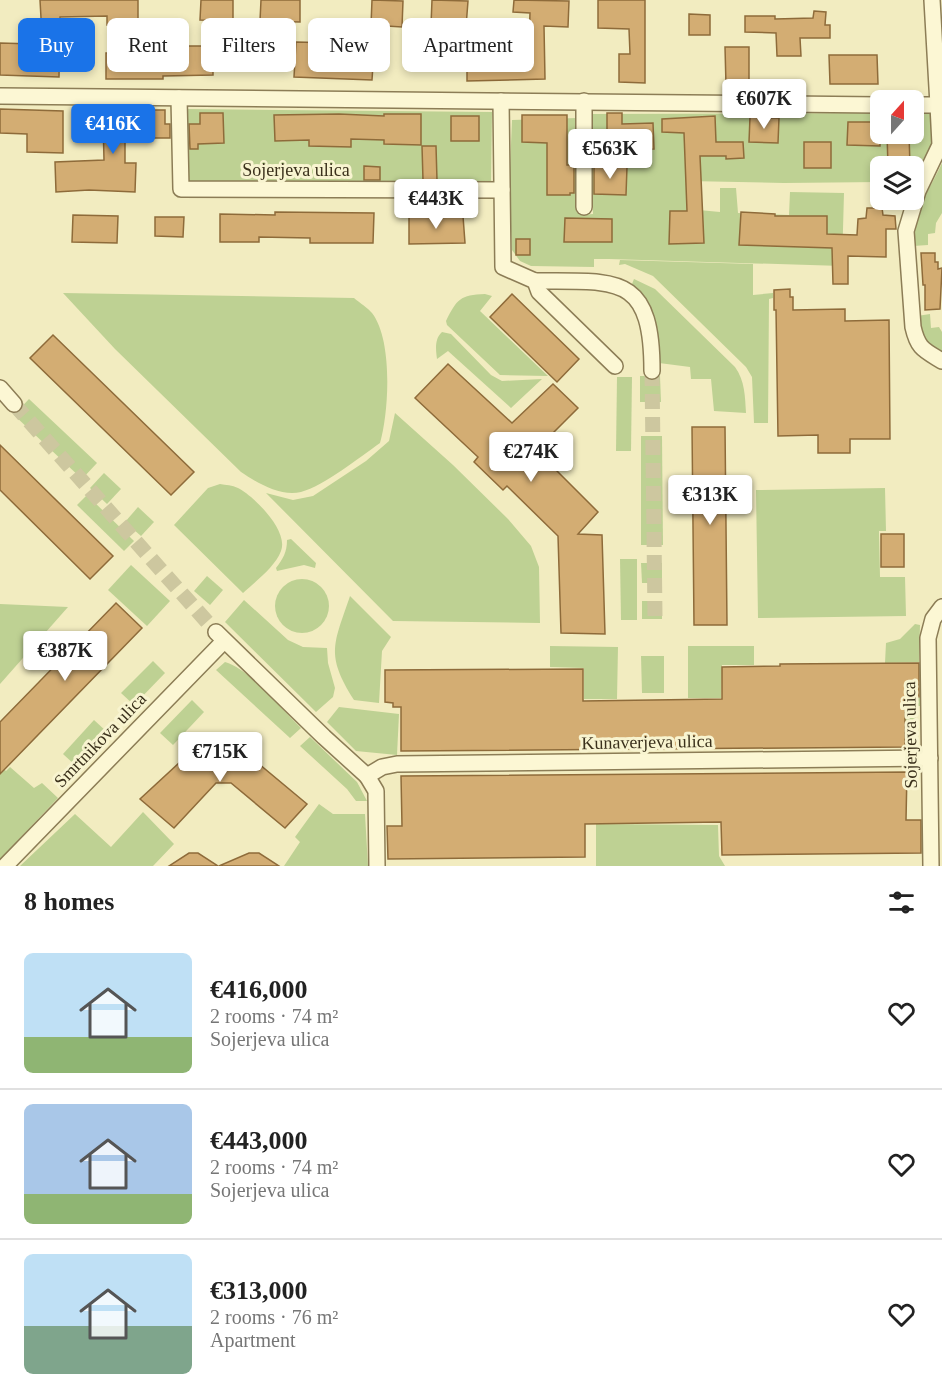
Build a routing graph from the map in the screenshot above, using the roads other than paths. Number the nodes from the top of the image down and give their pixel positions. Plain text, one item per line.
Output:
1 (932, 0) edge
2 (0, 96) edge
3 (179, 98) junction
4 (501, 101) junction
5 (584, 101) junction
6 (870, 105) edge
7 (924, 105) edge
8 (938, 105) junction
9 (502, 190) junction
10 (584, 207) dead end
11 (535, 281) junction
12 (942, 361) edge
13 (615, 366) dead end
14 (652, 371) tunnel mouth
15 (0, 388) edge
16 (14, 404) tunnel mouth
17 (942, 607) edge
18 (930, 759) junction
19 (367, 776) junction
20 (5, 866) edge
21 (377, 866) edge
22 (931, 866) edge

1 - 8 street
2 - 3 street
3 - 4 street
3 - 9 street, Sojerjeva ulica
4 - 5 street
4 - 9 street
5 - 6 street
5 - 10 street
7 - 8 street
8 - 12 street
9 - 11 street
11 - 13 street
11 - 14 street
15 - 16 street
17 - 18 street, Sojerjeva ulica
18 - 19 street, Kunaverjeva ulica
18 - 22 street, Sojerjeva ulica
19 - 20 street, Smrtnikova ulica
19 - 21 street

